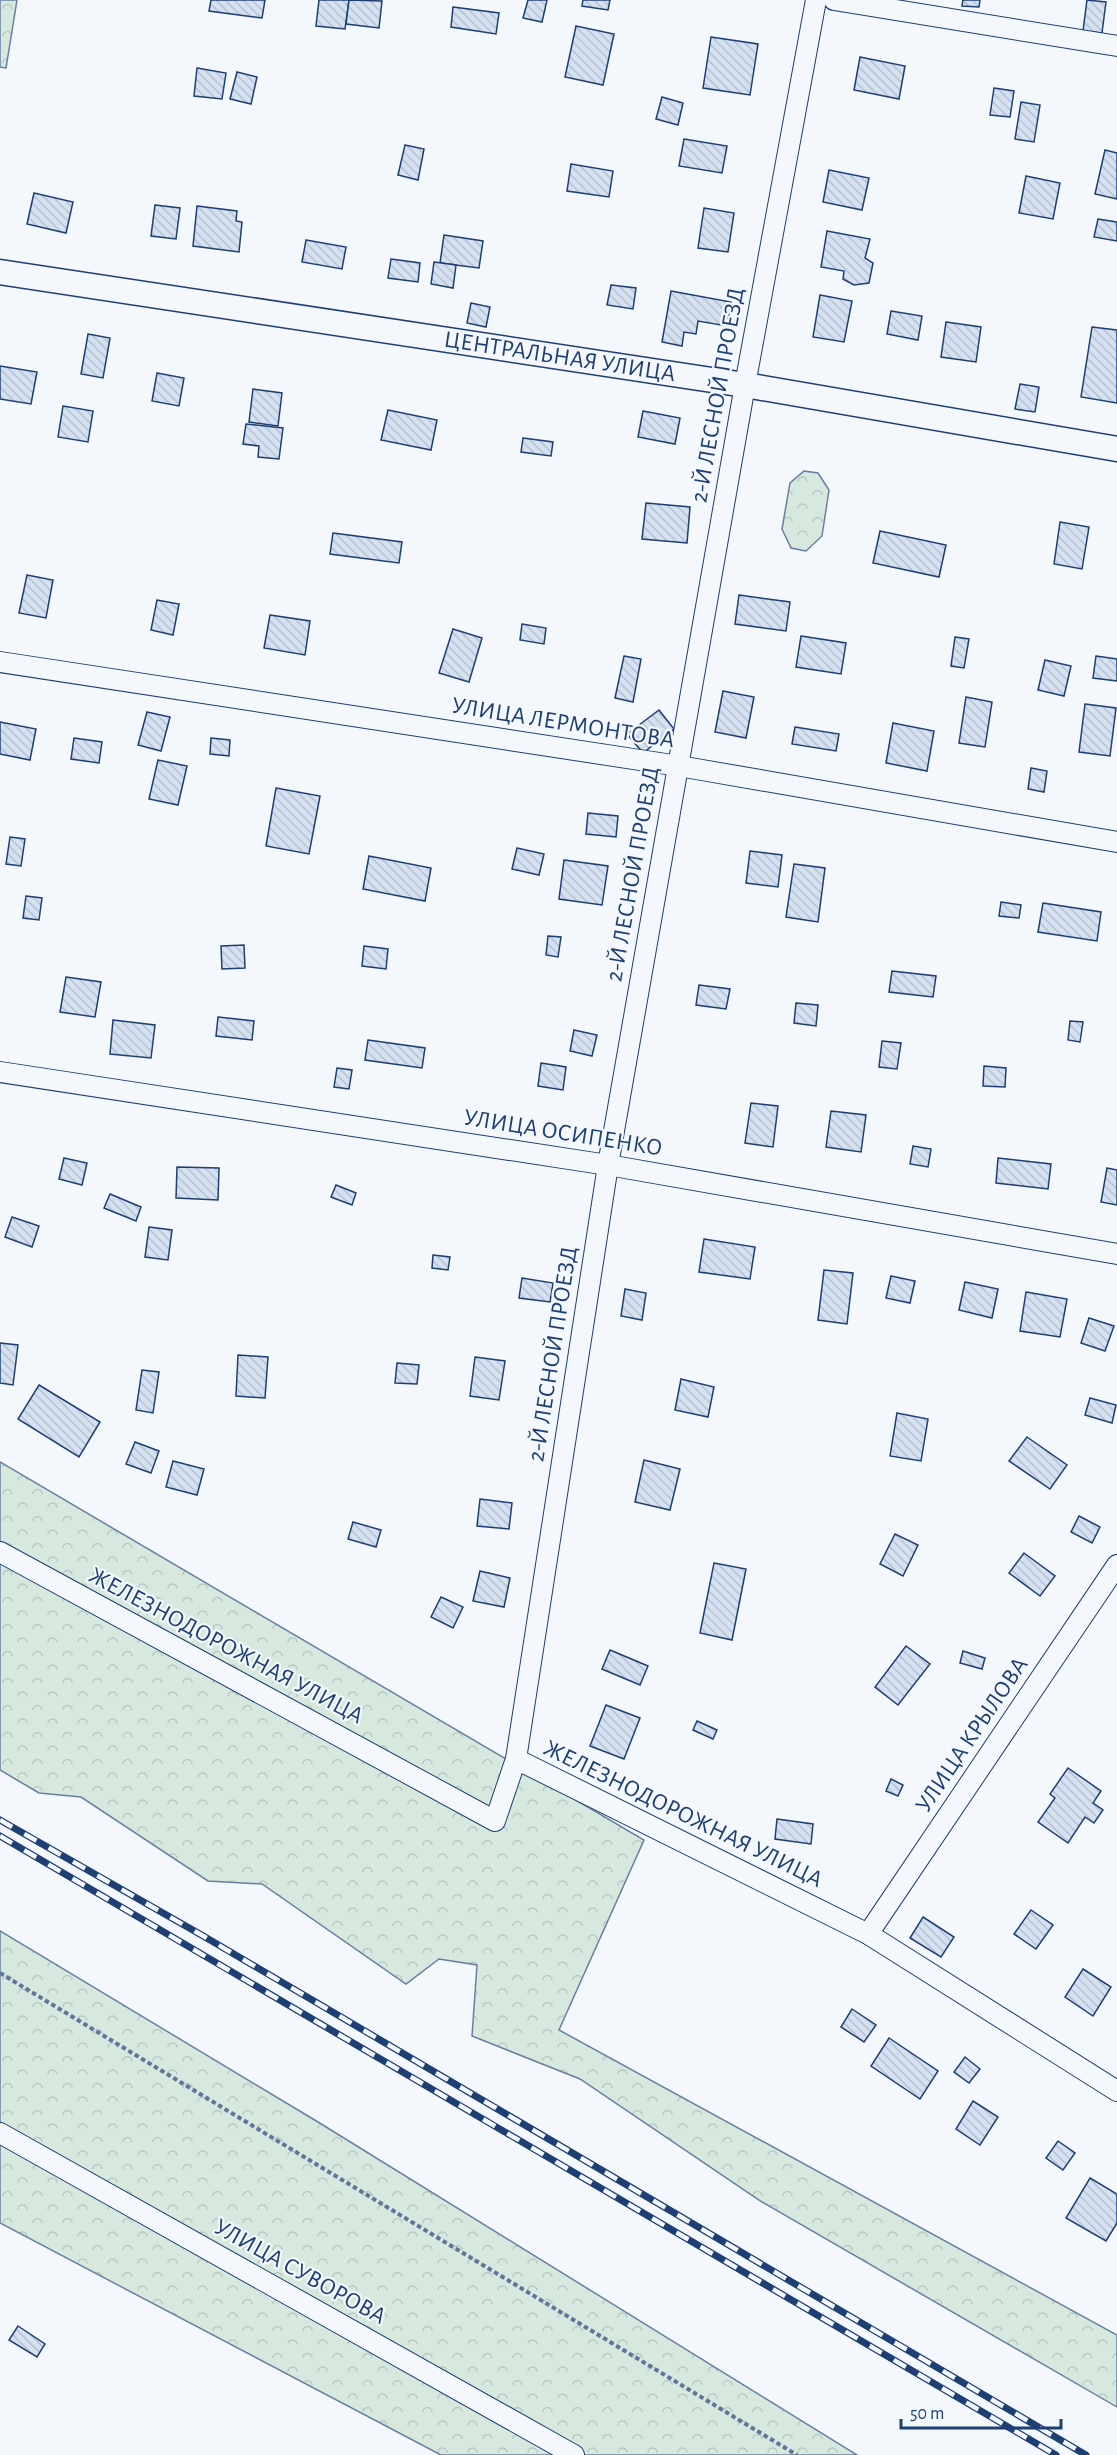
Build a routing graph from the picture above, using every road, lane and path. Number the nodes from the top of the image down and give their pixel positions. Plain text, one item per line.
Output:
1 (816, 0) edge
2 (834, 0) edge
3 (1117, 46) edge
4 (0, 272) edge
5 (745, 385) junction
6 (1117, 449) edge
7 (0, 662) edge
8 (679, 766) junction
9 (1117, 842) edge
10 (0, 1072) edge
11 (608, 1165) junction
12 (1117, 1254) edge
13 (0, 1552) edge
14 (1117, 1564) edge
15 (516, 1759) junction
16 (868, 1934) junction
17 (0, 1973) edge
18 (1117, 2091) edge
19 (0, 2133) edge
20 (574, 2455) edge
21 (797, 2455) edge

1 - 5 street, 2-Й ЛЕСНОЙ ПРОЕЗД
2 - 3 street
4 - 5 street, ЦЕНТРАЛЬНАЯ УЛИЦА
5 - 6 street, ЦЕНТРАЛЬНАЯ УЛИЦА
5 - 8 street, 2-Й ЛЕСНОЙ ПРОЕЗД
7 - 8 street, УЛИЦА ЛЕРМОНТОВА
8 - 9 street, УЛИЦА ЛЕРМОНТОВА
8 - 11 street, 2-Й ЛЕСНОЙ ПРОЕЗД
10 - 11 street, УЛИЦА ОСИПЕНКО
11 - 12 street, УЛИЦА ОСИПЕНКО
11 - 15 street, 2-Й ЛЕСНОЙ ПРОЕЗД
13 - 15 street, ЖЕЛЕЗНОДОРОЖНАЯ УЛИЦА
14 - 16 street, УЛИЦА КРЫЛОВА
15 - 16 street, ЖЕЛЕЗНОДОРОЖНАЯ УЛИЦА
16 - 18 street, ЖЕЛЕЗНОДОРОЖНАЯ УЛИЦА
17 - 21 path
19 - 20 street, УЛИЦА СУВОРОВА

